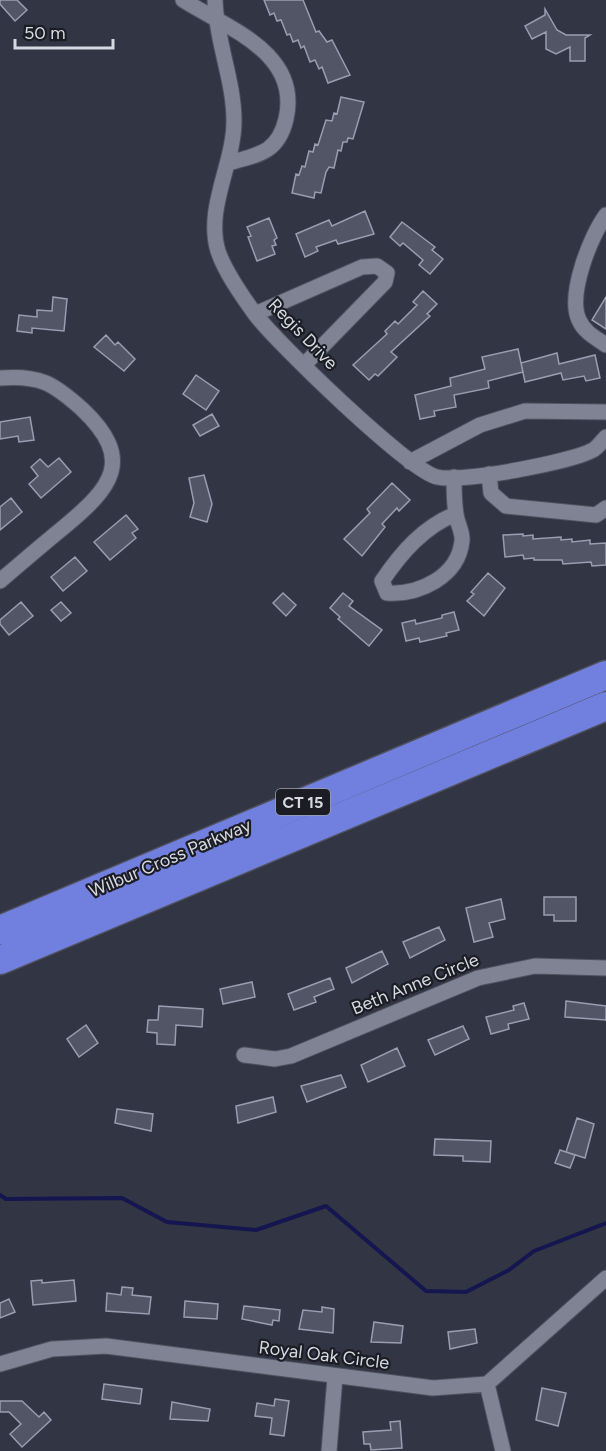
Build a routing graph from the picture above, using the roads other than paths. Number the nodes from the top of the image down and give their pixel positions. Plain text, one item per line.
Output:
1 (183, 0) edge
2 (215, 0) edge
3 (215, 21) junction
4 (228, 163) junction
5 (606, 214) edge
6 (255, 314) junction
7 (606, 345) edge
8 (304, 365) junction
9 (0, 378) edge
10 (606, 412) edge
11 (606, 437) edge
12 (411, 462) junction
13 (489, 474) junction
14 (454, 477) junction
15 (606, 508) edge
16 (456, 514) junction
17 (0, 581) edge
18 (606, 654) edge
19 (606, 675) edge
20 (606, 706) edge
21 (469, 732) junction
22 (0, 930) edge
23 (0, 960) edge
24 (606, 968) edge
25 (244, 1055) dead end
26 (606, 1278) edge
27 (0, 1364) edge
28 (335, 1377) junction
29 (487, 1384) junction
30 (329, 1451) edge
31 (503, 1451) edge

1 - 3 street
2 - 3 street, Regis Drive
3 - 4 street, Regis Drive
3 - 4 street
4 - 6 street, Regis Drive
5 - 7 street
6 - 8 street, Regis Drive
6 - 8 street
8 - 12 street, Regis Drive
9 - 17 street
10 - 12 street
11 - 13 street, Regis Drive
12 - 14 street, Regis Drive
13 - 14 street, Regis Drive
13 - 15 street
14 - 16 street
16 - 16 street
18 - 21 highway
19 - 21 highway, Wilbur Cross Parkway / CT 15
20 - 23 highway, Wilbur Cross Parkway / CT 15
21 - 22 highway, Wilbur Cross Parkway / CT 15
24 - 25 street, Beth Anne Circle
26 - 29 street
27 - 28 street, Royal Oak Circle
28 - 29 street, Royal Oak Circle
28 - 30 street
29 - 31 street

